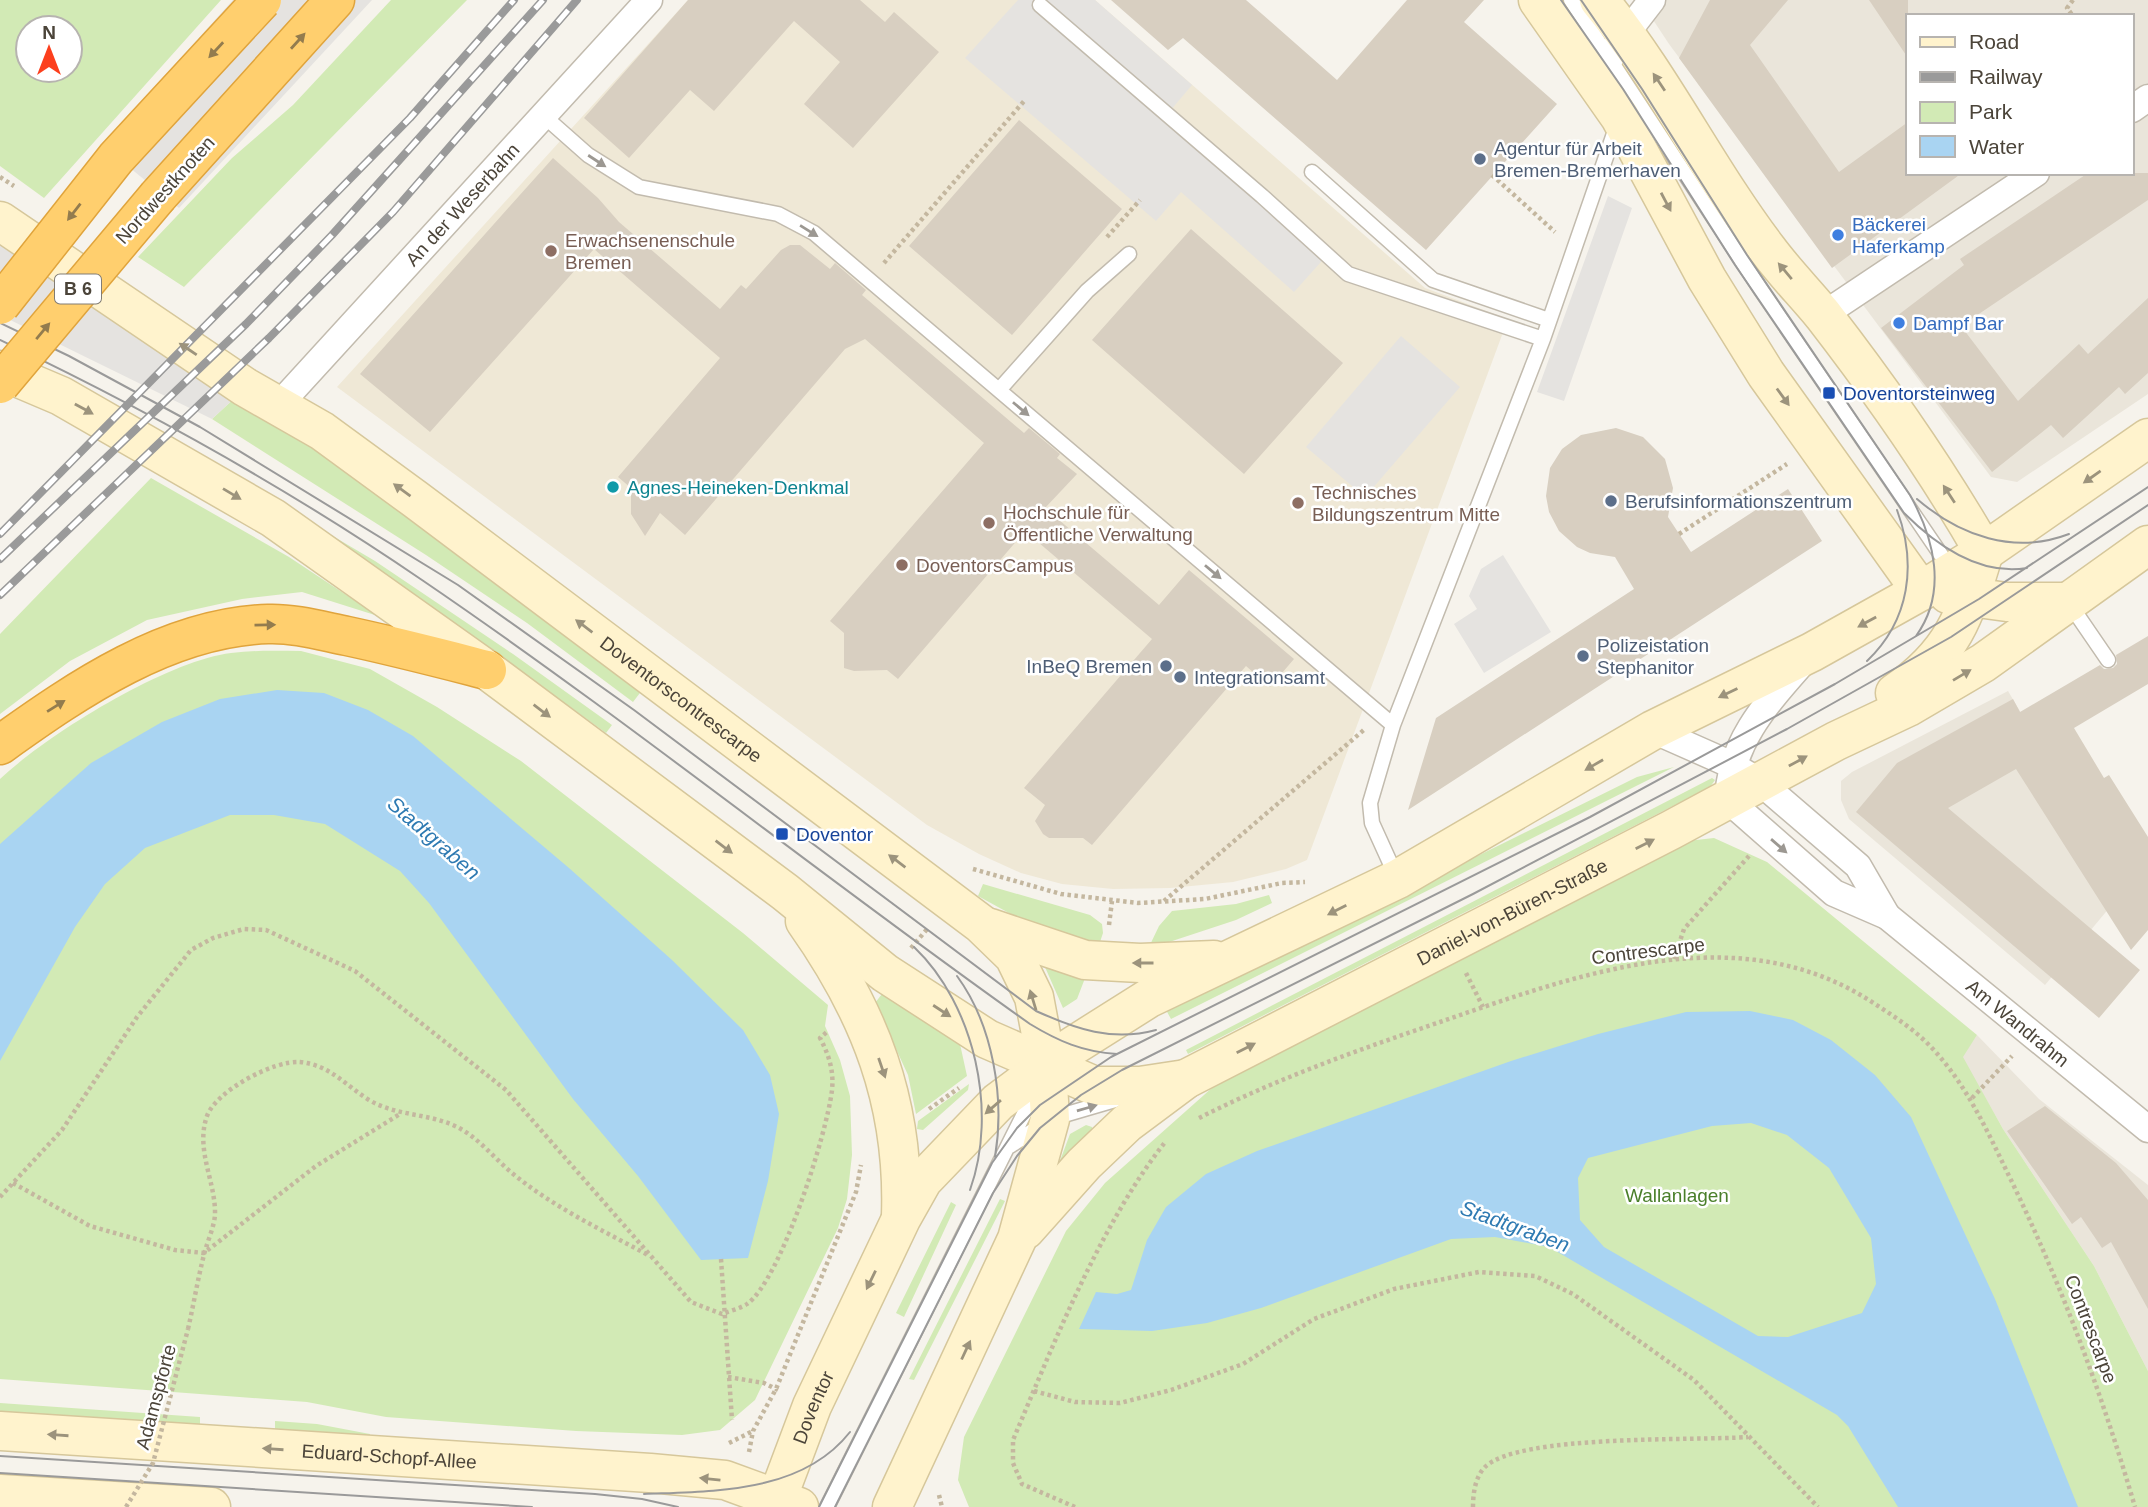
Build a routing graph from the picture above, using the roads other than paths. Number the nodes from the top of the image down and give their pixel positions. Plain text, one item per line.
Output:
1 (262, 0) edge
2 (335, 0) edge
3 (649, 0) edge
4 (1538, 0) edge
5 (1571, 0) edge
6 (1599, 0) edge
7 (1653, 0) edge
8 (1040, 5) dead end
9 (1611, 57) junction
10 (545, 117) junction
11 (1620, 117) junction
12 (1312, 172) dead end
13 (2033, 175) edge
14 (0, 221) edge
15 (1129, 254) dead end
16 (0, 305) edge
17 (1823, 316) junction
18 (1549, 320) junction
19 (1543, 339) junction
20 (0, 370) edge
21 (0, 384) edge
22 (999, 390) junction
23 (276, 408) junction
24 (2148, 438) edge
25 (2148, 545) edge
26 (1984, 552) junction
27 (1948, 587) junction
28 (2069, 603) junction
29 (1812, 652) junction
30 (2108, 660) dead end
31 (487, 670) junction
32 (1393, 725) junction
33 (1653, 730) junction
34 (1836, 741) junction
35 (0, 745) edge
36 (1740, 783) junction
37 (1398, 879) junction
38 (785, 892) junction
39 (1887, 916) junction
40 (981, 924) junction
41 (1236, 959) junction
42 (1047, 1066) junction
43 (1186, 1079) junction
44 (1050, 1119) junction
45 (2148, 1129) edge
46 (1006, 1149) junction
47 (901, 1219) junction
48 (1017, 1239) junction
49 (0, 1431) edge
50 (0, 1494) edge
51 (783, 1504) edge
52 (211, 1507) edge
53 (827, 1507) edge
54 (892, 1507) edge

1 -> 16 highway, B 6, bridge
21 -> 2 highway, Nordwestknoten / B 6, bridge
3 - 10 street, An der Weserbahn
4 - 9 main road
5 - 9 lane
6 - 9 main road
7 - 9 street
8 - 19 lane
9 - 11 main road
17 -> 9 main road
9 - 27 lane
10 -> 22 lane
10 - 23 street, An der Weserbahn
11 - 18 lane
11 -> 27 main road
12 - 18 lane
13 - 17 street
23 -> 14 main road, Doventorscontrescarpe
15 - 22 lane
26 -> 17 main road
18 - 19 lane
19 - 32 lane
20 -> 31 main road
22 -> 32 lane
40 -> 23 main road, Doventorscontrescarpe
24 -> 26 main road
25 - 28 main road, Daniel-von-Büren-Straße
26 - 27 main road, Daniel-von-Büren-Straße
27 - 28 main road
27 -> 29 main road
27 - 34 main road, Daniel-von-Büren-Straße
28 - 30 lane
34 -> 28 main road, Daniel-von-Büren-Straße
29 -> 33 main road
29 - 36 street
35 -> 31 highway
31 -> 38 main road
32 - 37 lane
33 - 36 street, Am Wandrahm
33 -> 37 main road
36 -> 34 main road, Daniel-von-Büren-Straße
36 - 39 street, Am Wandrahm
36 -> 39 street, Am Wandrahm
43 -> 36 main road, Daniel-von-Büren-Straße
37 -> 41 main road
38 -> 42 main road
38 -> 47 main road
39 - 45 street, Am Wandrahm
41 -> 40 main road
42 -> 40 main road, Doventorscontrescarpe
41 - 42 main road
42 - 43 main road
42 - 44 main road
42 - 46 lane
42 -> 47 main road, Doventor
44 -> 43 lane
43 - 48 main road
44 - 46 lane
44 - 48 main road
46 - 53 lane
47 -> 51 main road, Doventor
54 -> 48 main road
51 -> 49 main road, Eduard-Schopf-Allee
50 - 52 main road

